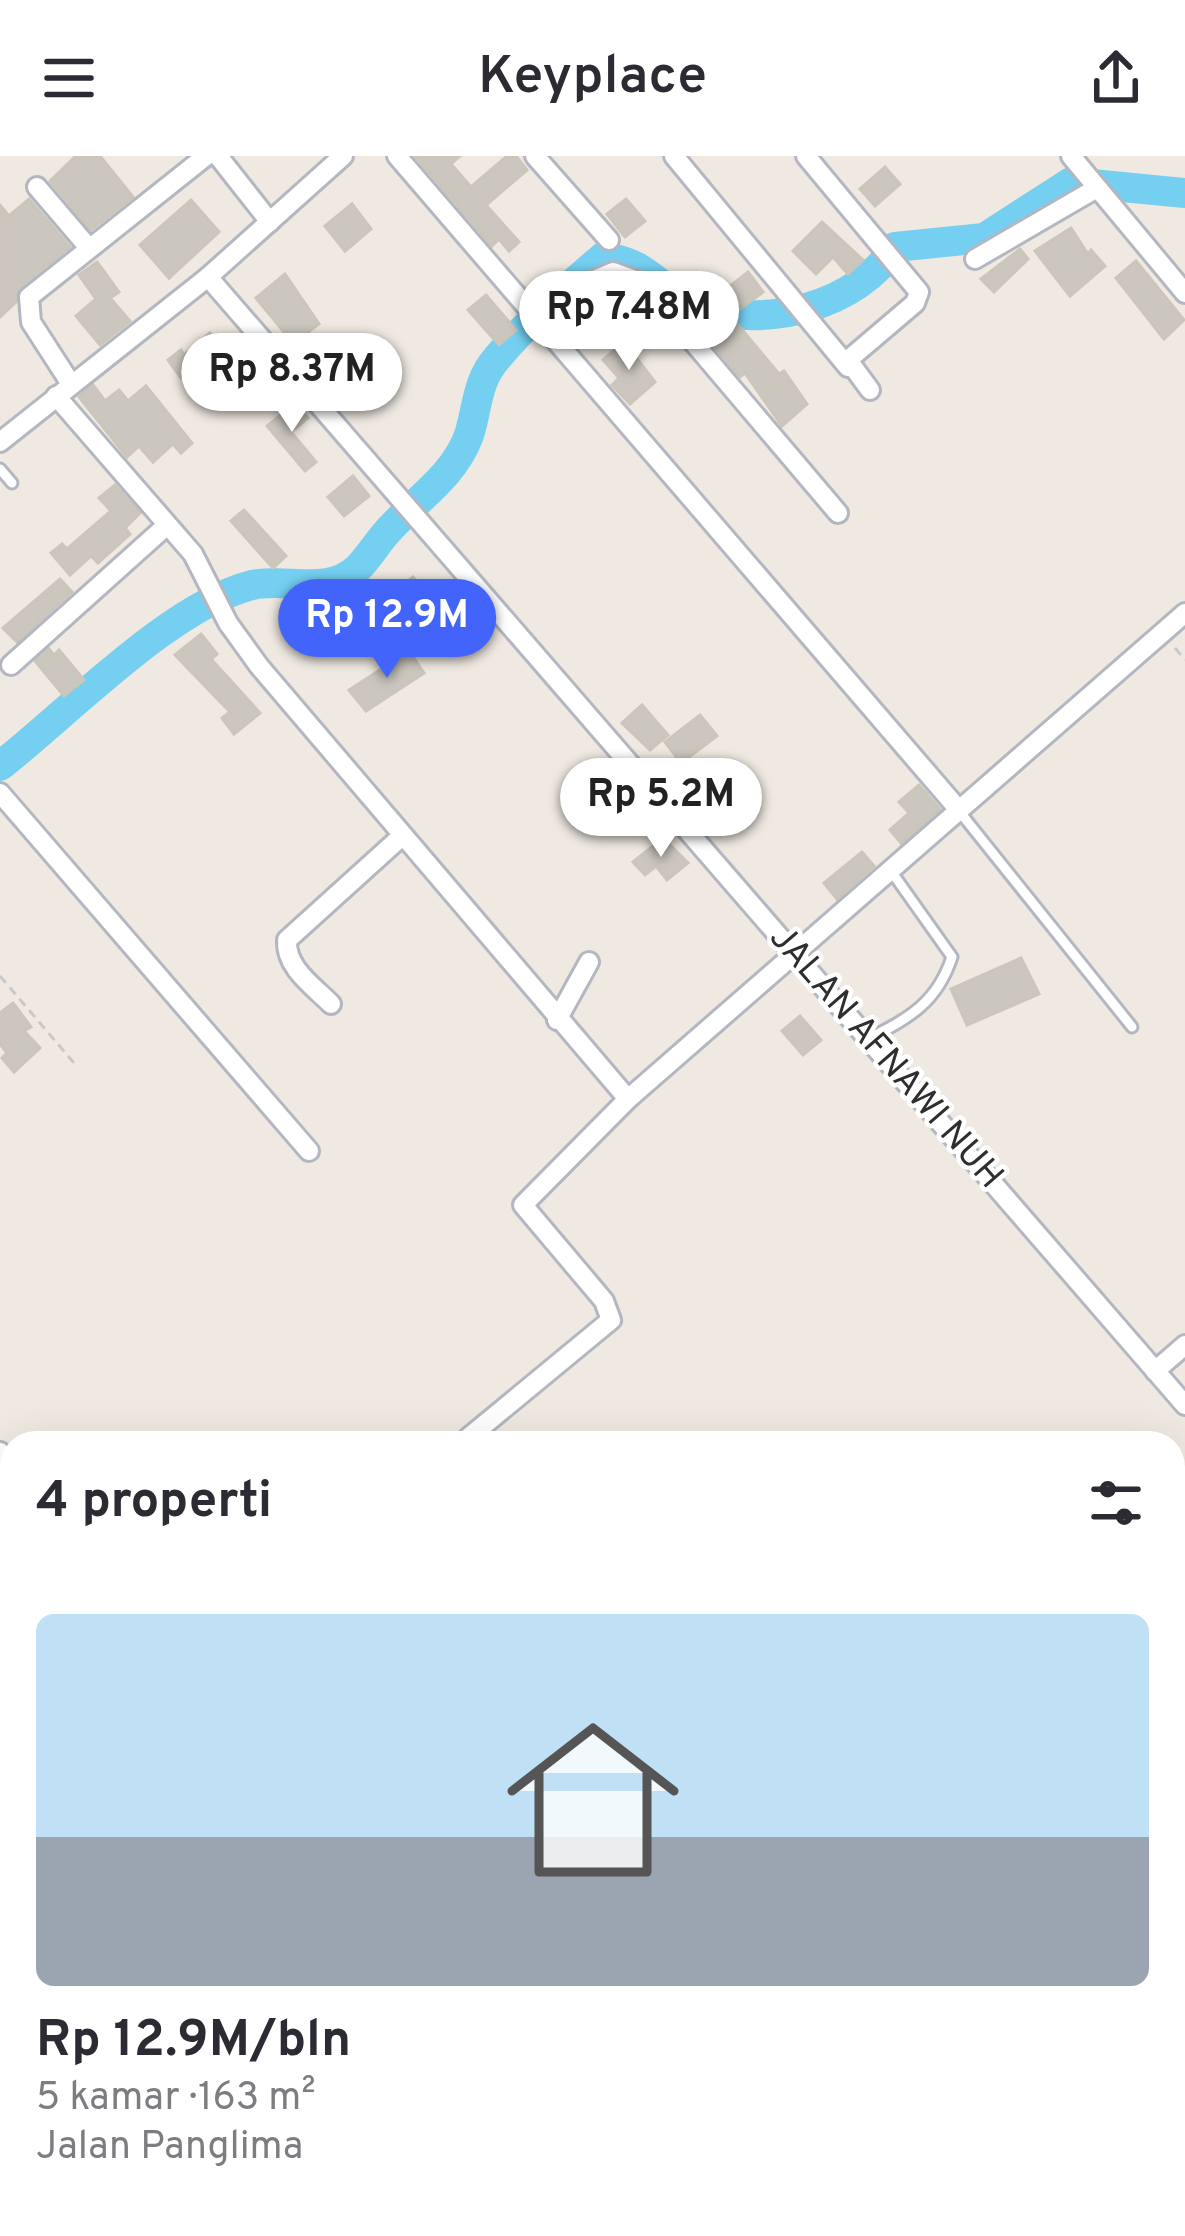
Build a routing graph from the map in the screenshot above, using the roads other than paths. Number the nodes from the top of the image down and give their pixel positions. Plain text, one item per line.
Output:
1 (206, 156) edge
2 (218, 156) edge
3 (343, 156) edge
4 (397, 156) edge
5 (535, 156) edge
6 (674, 156) edge
7 (806, 156) edge
8 (1071, 156) edge
9 (37, 187) dead end
10 (1096, 187) junction
11 (270, 222) junction
12 (609, 240) dead end
13 (88, 248) junction
14 (975, 259) dead end
15 (208, 278) junction
16 (1185, 293) edge
17 (538, 325) junction
18 (848, 367) junction
19 (63, 390) junction
20 (870, 390) dead end
21 (0, 442) edge
22 (0, 470) edge
23 (12, 483) dead end
24 (838, 513) dead end
25 (166, 526) junction
26 (1185, 613) edge
27 (11, 665) dead end
28 (0, 793) edge
29 (959, 810) junction
30 (402, 836) junction
31 (891, 872) junction
32 (796, 954) junction
33 (590, 962) dead end
34 (331, 1004) dead end
35 (557, 1020) junction
36 (1132, 1027) dead end
37 (868, 1039) junction
38 (628, 1099) junction
39 (309, 1151) dead end
40 (1185, 1345) edge
41 (1155, 1371) junction
42 (1185, 1405) edge
43 (476, 1431) edge

1 - 13 street
2 - 11 street
3 - 11 street
4 - 17 street
5 - 12 street
6 - 18 street
7 - 18 street
8 - 10 street
9 - 13 street
10 - 14 street
10 - 16 street
11 - 15 street
13 - 19 street
15 - 19 street
15 - 32 street, JALAN AFNAWI NUH
17 - 24 street
17 - 29 street
18 - 20 street
19 - 21 street
19 - 25 street
22 - 23 lane
25 - 27 street
25 - 30 street
26 - 29 street
28 - 39 street
29 - 31 street
29 - 36 lane
30 - 34 street
30 - 35 street
31 - 32 street
31 - 37 lane
32 - 37 street, JALAN AFNAWI NUH
32 - 38 street
33 - 35 street
35 - 38 street
37 - 41 street, JALAN AFNAWI NUH
38 - 43 street
40 - 41 street
41 - 42 street, JALAN AFNAWI NUH

